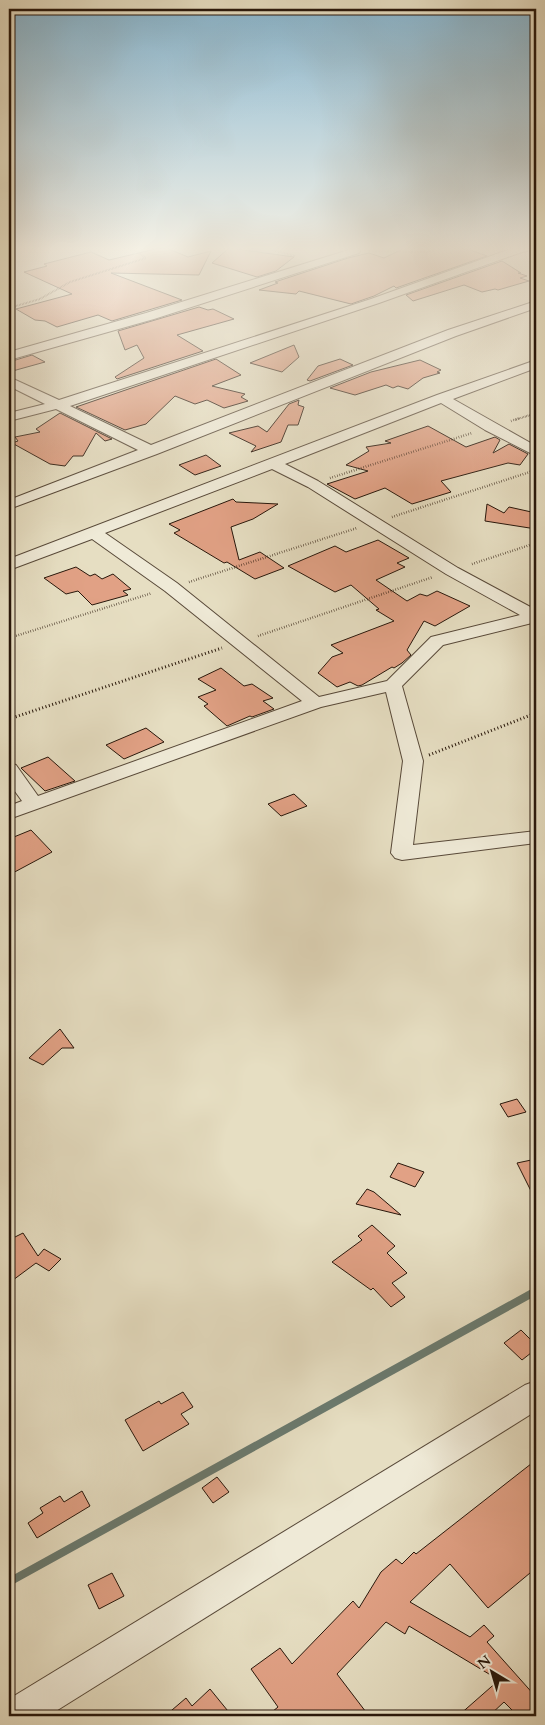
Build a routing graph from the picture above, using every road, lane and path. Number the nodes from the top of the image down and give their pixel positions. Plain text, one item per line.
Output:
1 (109, 328) edge
2 (290, 328) edge
3 (468, 328) edge
4 (9, 356) edge
5 (536, 364) edge
6 (9, 381) edge
7 (442, 398) junction
8 (58, 405) junction
9 (536, 414) edge
10 (9, 417) edge
11 (490, 428) junction
12 (152, 451) junction
13 (536, 452) edge
14 (274, 464) junction
15 (536, 470) edge
16 (313, 484) junction
17 (9, 505) edge
18 (375, 522) junction
19 (94, 533) junction
20 (536, 543) edge
21 (9, 565) edge
22 (452, 571) junction
23 (171, 587) junction
24 (536, 616) edge
25 (9, 638) edge
26 (241, 642) junction
27 (393, 685) junction
28 (315, 702) junction
29 (536, 713) edge
30 (9, 719) edge
31 (412, 761) junction
32 (9, 769) edge
33 (34, 804) junction
34 (9, 813) edge
35 (536, 837) edge
36 (536, 1395) edge
37 (15, 1716) edge

1 - 4 street
2 - 8 street
3 - 12 street
5 - 7 street
6 - 8 street
7 - 11 street
7 - 14 street
8 - 10 street
8 - 12 street
9 - 11 path
11 - 13 street
11 - 16 path
12 - 17 street
14 - 16 street
14 - 19 street
15 - 18 path
16 - 18 street
18 - 22 street
18 - 23 path
19 - 21 street
19 - 23 street
20 - 22 path
22 - 24 street
22 - 26 path
23 - 25 path
23 - 26 street
24 - 27 street
26 - 28 street
26 - 30 path
27 - 28 street
27 - 31 street
28 - 33 street
29 - 31 path
31 - 35 street
32 - 33 street
33 - 34 street
36 - 37 street

